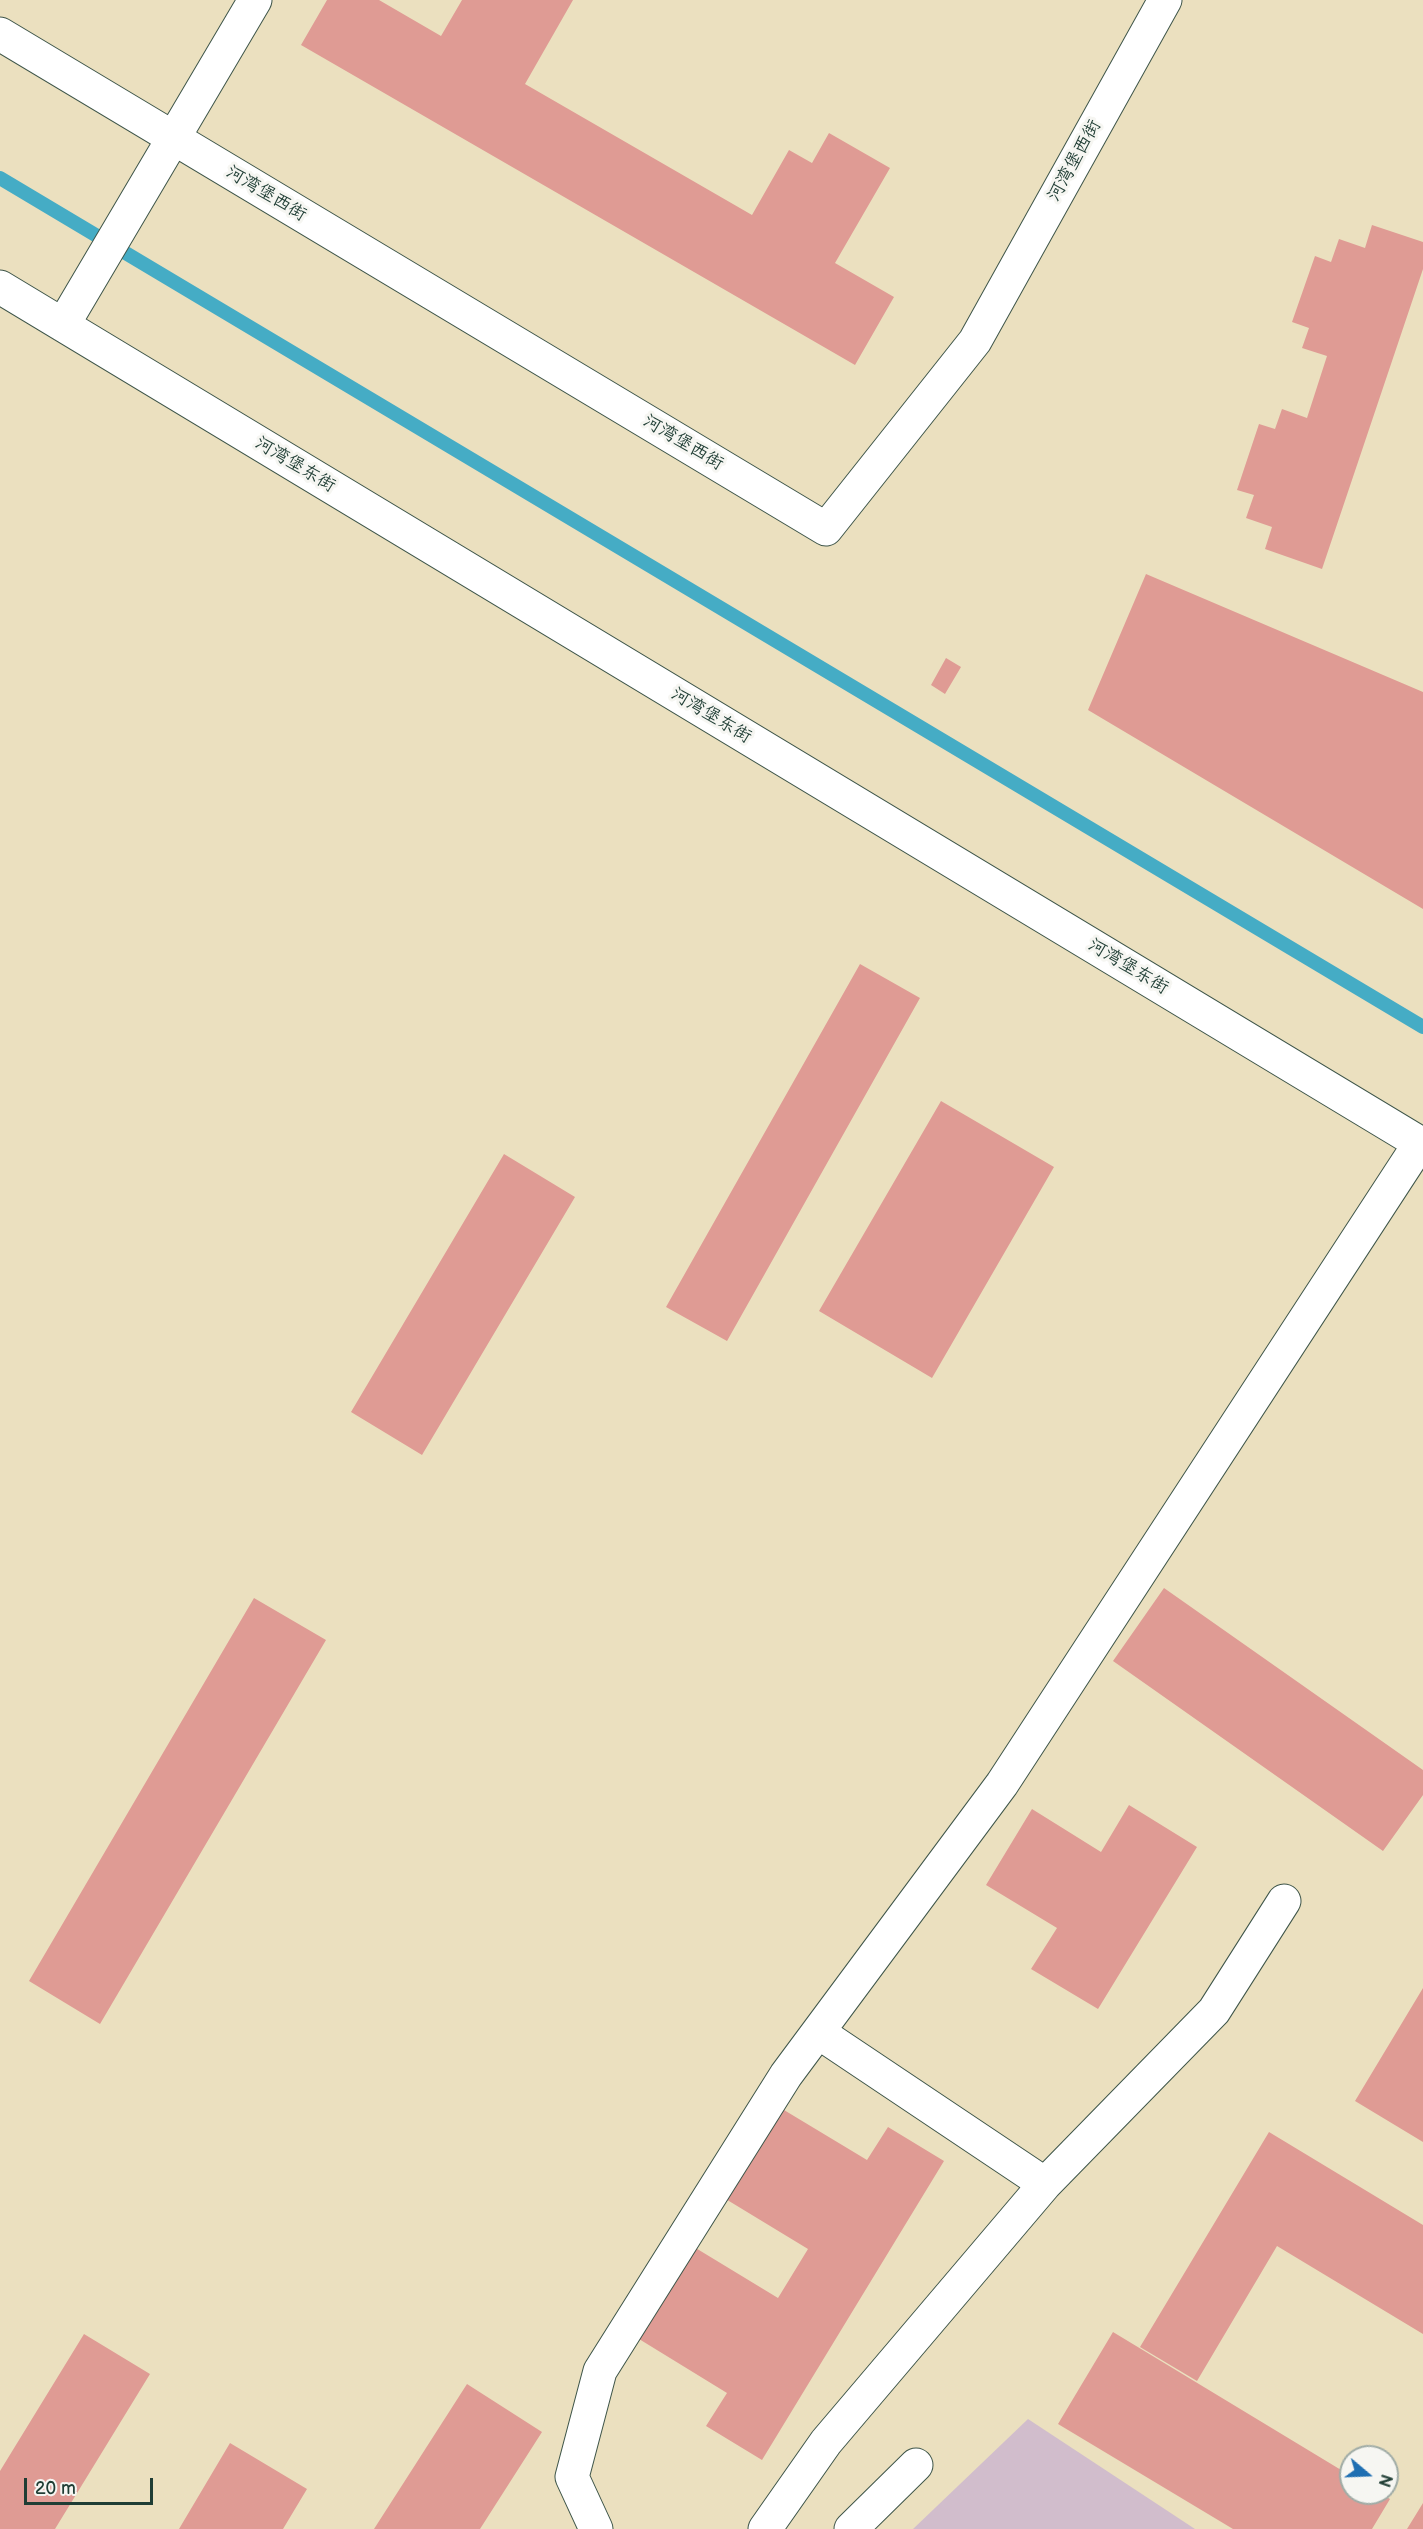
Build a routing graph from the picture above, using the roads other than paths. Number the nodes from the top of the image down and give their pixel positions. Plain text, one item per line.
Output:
1 (255, 0) edge
2 (1165, 0) edge
3 (0, 34) edge
4 (174, 139) junction
5 (0, 287) edge
6 (63, 325) junction
7 (1421, 1144) edge
8 (1284, 1901) dead end
9 (818, 2032) junction
10 (1045, 2184) junction
11 (916, 2464) dead end
12 (596, 2529) edge
13 (765, 2529) edge
14 (851, 2529) edge

1 - 4 street
2 - 4 street, 河湾堡西街
3 - 4 street, 河湾堡西街
4 - 6 street
5 - 6 street, 河湾堡东街
6 - 7 street, 河湾堡东街
7 - 9 street
8 - 10 street
9 - 10 street
9 - 12 street
10 - 13 street
11 - 14 street

